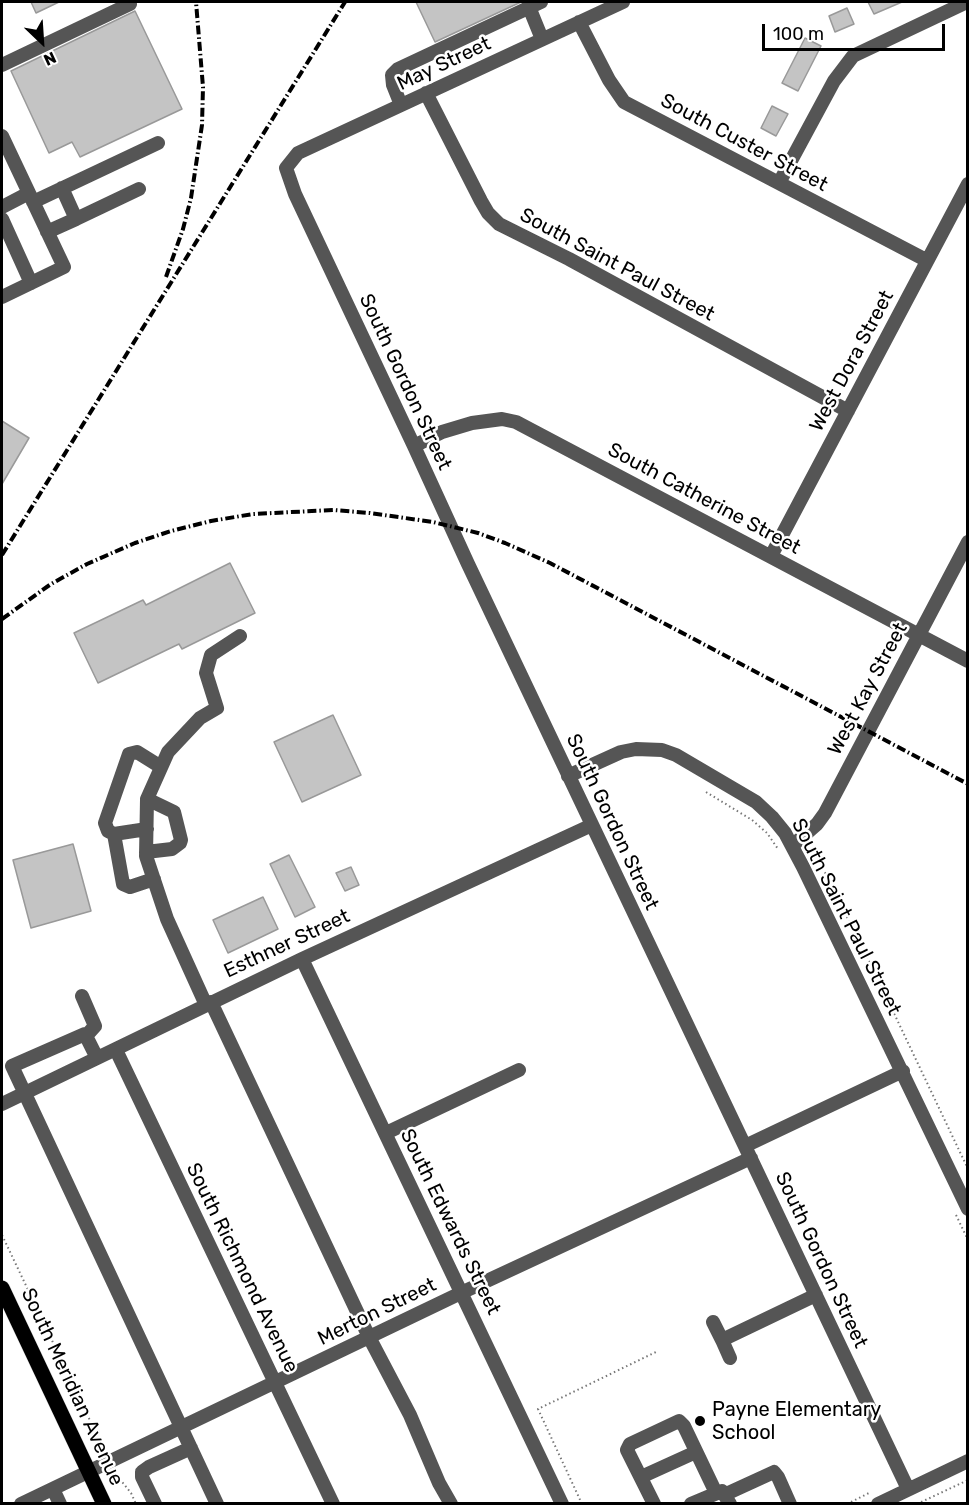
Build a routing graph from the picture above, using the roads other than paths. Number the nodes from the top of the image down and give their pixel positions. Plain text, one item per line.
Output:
1 (623, 2) edge
2 (967, 2) edge
3 (130, 4) dead end
4 (535, 4) edge
5 (579, 22) junction
6 (542, 39) junction
7 (2, 65) edge
8 (426, 93) junction
9 (401, 105) junction
10 (2, 136) edge
11 (158, 144) dead end
12 (6, 156) edge
13 (286, 168) joint
14 (779, 183) junction
15 (968, 184) edge
16 (62, 188) junction
17 (139, 189) dead end
18 (31, 198) junction
19 (2, 207) edge
20 (2, 219) edge
21 (76, 219) junction
22 (47, 232) junction
23 (926, 260) junction
24 (31, 283) junction
25 (2, 297) edge
26 (848, 411) junction
27 (414, 446) junction
28 (968, 542) edge
29 (771, 556) junction
30 (917, 635) junction
31 (240, 636) dead end
32 (968, 660) edge
33 (161, 767) junction
34 (568, 776) junction
35 (147, 799) junction
36 (592, 825) junction
37 (147, 829) junction
38 (114, 834) junction
39 (786, 849) junction
40 (146, 852) junction
41 (154, 879) junction
42 (302, 959) junction
43 (82, 996) dead end
44 (209, 1003) junction
45 (86, 1036) junction
46 (116, 1050) junction
47 (97, 1058) junction
48 (7, 1062) edge
49 (519, 1070) dead end
50 (903, 1071) junction
51 (24, 1093) junction
52 (2, 1104) edge
53 (386, 1133) junction
54 (748, 1152) junction
55 (968, 1209) edge
56 (2, 1290) edge
57 (463, 1292) junction
58 (816, 1295) junction
59 (713, 1322) dead end
60 (369, 1337) junction
61 (722, 1340) junction
62 (730, 1358) dead end
63 (275, 1382) junction
64 (181, 1427) junction
65 (191, 1448) junction
66 (696, 1452) junction
67 (968, 1461) edge
68 (89, 1472) junction
69 (641, 1477) junction
70 (53, 1489) junction
71 (901, 1496) edge
72 (724, 1497) edge
73 (21, 1503) edge
74 (60, 1503) edge
75 (104, 1503) edge
76 (155, 1503) edge
77 (217, 1503) edge
78 (333, 1503) edge
79 (451, 1503) edge
80 (562, 1503) edge
81 (654, 1503) edge
82 (691, 1503) edge
83 (790, 1503) edge
84 (878, 1503) edge

1 - 5 street, May Street
2 - 14 street
3 - 7 street
4 - 6 street
4 - 9 street
5 - 6 street, May Street
5 - 14 street, South Custer Street
6 - 8 street, May Street
8 - 9 street, May Street
8 - 26 street, South Saint Paul Street
9 - 13 street, May Street
10 - 12 street
11 - 16 street
12 - 18 street
13 - 27 street, South Gordon Street
14 - 23 street, South Custer Street
15 - 23 street, West Dora Street
16 - 18 street
16 - 21 street
17 - 21 street
18 - 19 street
18 - 22 street
20 - 24 street
21 - 22 street
22 - 24 street
23 - 26 street, West Dora Street
24 - 25 street
26 - 29 street, West Dora Street
27 - 29 street, South Catherine Street
27 - 34 street, South Gordon Street
28 - 30 street, West Kay Street
29 - 30 street, South Catherine Street
30 - 32 street, South Catherine Street
30 - 39 street, West Kay Street
31 - 33 street
33 - 35 street
33 - 38 street
34 - 36 street, South Gordon Street
34 - 39 street, South Saint Paul Street
35 - 37 street
35 - 40 street
36 - 42 street, Esthner Street
36 - 54 street, South Gordon Street
37 - 38 street
37 - 40 street
38 - 41 street
39 - 50 street, South Saint Paul Street
40 - 41 street
41 - 44 street
42 - 44 street, Esthner Street
42 - 53 street, South Edwards Street
43 - 45 street
44 - 46 street, Esthner Street
44 - 60 street
45 - 47 street
45 - 48 street
46 - 47 street, Esthner Street
46 - 63 street, South Richmond Avenue
47 - 51 street, Esthner Street
48 - 51 street
49 - 53 street
50 - 54 street, Merton Street
50 - 55 street, South Saint Paul Street
51 - 52 street, Esthner Street
51 - 64 street
53 - 57 street, South Edwards Street
54 - 57 street, Merton Street
54 - 58 street, South Gordon Street
56 - 68 main road, South Meridian Avenue
57 - 60 street, Merton Street
57 - 80 street, South Edwards Street
58 - 61 street
58 - 71 street, South Gordon Street
59 - 61 street
60 - 63 street, Merton Street
60 - 79 street
61 - 62 street
63 - 64 street, Merton Street
63 - 78 street, South Richmond Avenue
64 - 65 street
64 - 68 street, Merton Street
65 - 76 street
65 - 77 street
66 - 69 street
66 - 69 street
66 - 72 street
67 - 71 street
68 - 70 street, Merton Street
68 - 75 main road, South Meridian Avenue
69 - 81 street
70 - 73 street, Merton Street
70 - 74 street
71 - 84 street
72 - 82 street
72 - 83 street

